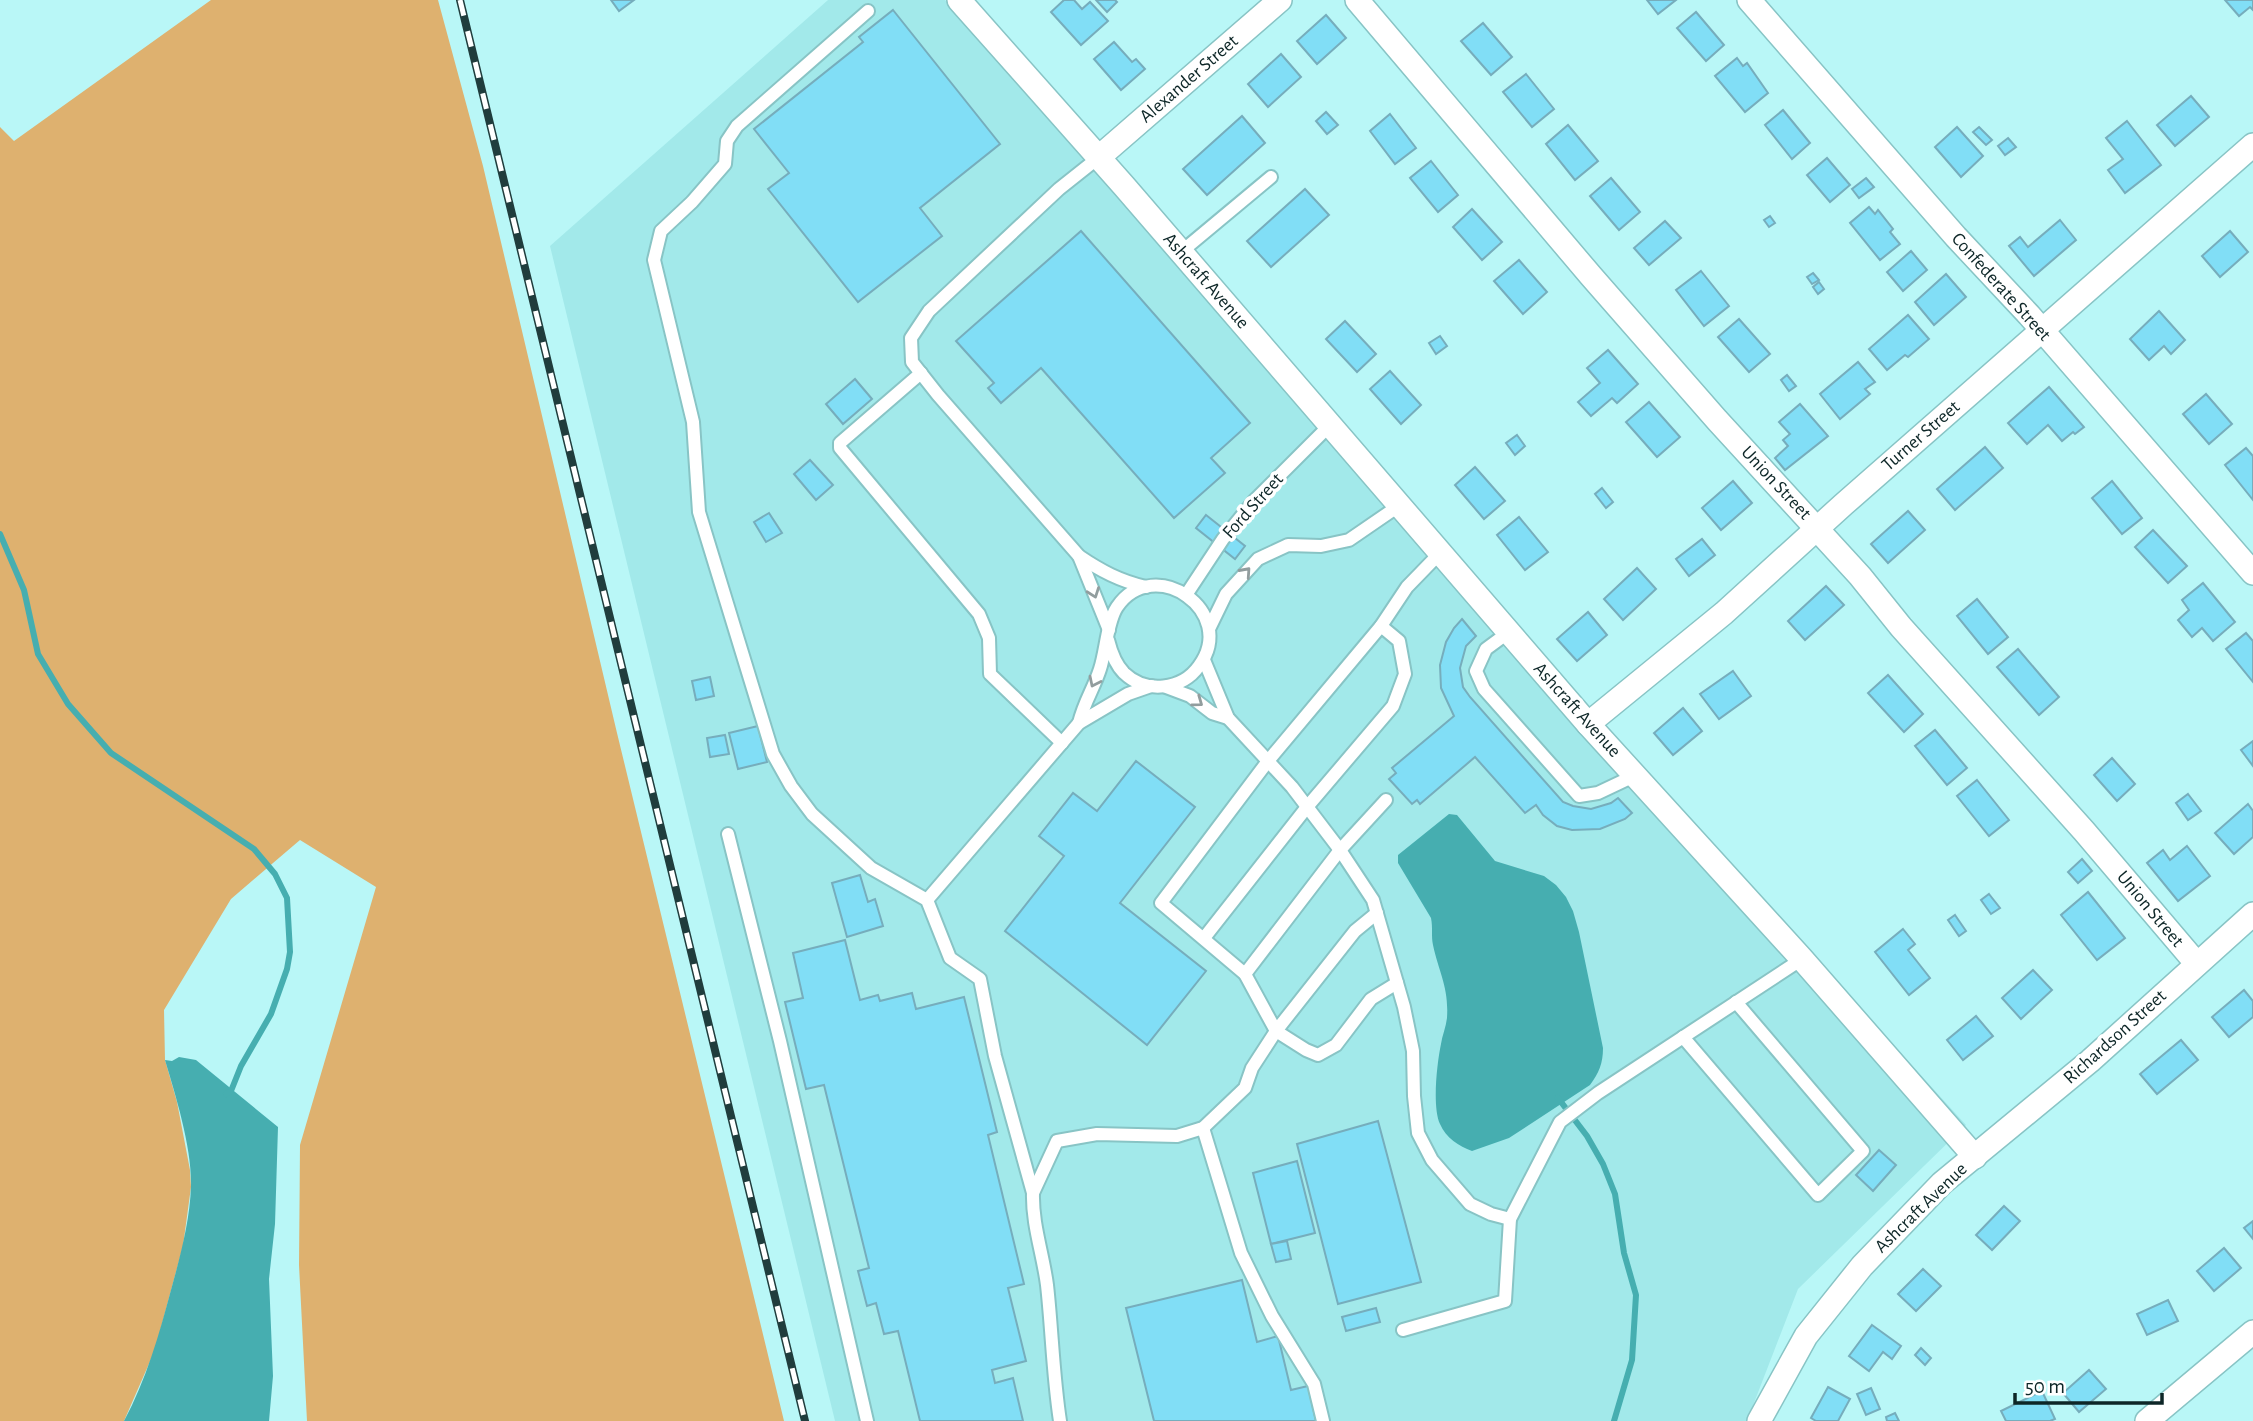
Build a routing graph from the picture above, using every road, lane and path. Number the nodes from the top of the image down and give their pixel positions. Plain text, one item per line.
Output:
1 (959, 0) edge
2 (1280, 0) edge
3 (1357, 0) edge
4 (1749, 0) edge
5 (868, 11) dead end
6 (2253, 145) edge
7 (1098, 158) junction
8 (1271, 177) dead end
9 (1181, 252) junction
10 (2042, 330) junction
11 (921, 373) junction
12 (1330, 425) junction
13 (1400, 505) junction
14 (1818, 528) junction
15 (1440, 553) junction
16 (1079, 556) junction
17 (2253, 573) edge
18 (1146, 587) junction
19 (1186, 594) junction
20 (1381, 626) junction
21 (1209, 629) junction
22 (1509, 632) junction
23 (1109, 635) junction
24 (1204, 660) junction
25 (1151, 687) junction
26 (1166, 687) junction
27 (1228, 719) junction
28 (1079, 723) junction
29 (1588, 724) junction
30 (1062, 743) junction
31 (1268, 761) junction
32 (1636, 775) junction
33 (1386, 800) dead end
34 (1307, 807) junction
35 (728, 834) dead end
36 (1340, 850) junction
37 (927, 900) junction
38 (1377, 913) junction
39 (2253, 914) edge
40 (1204, 938) junction
41 (1802, 959) junction
42 (2197, 964) junction
43 (1245, 974) junction
44 (1397, 983) junction
45 (1736, 1002) junction
46 (1276, 1031) junction
47 (1683, 1037) junction
48 (1203, 1128) junction
49 (1975, 1157) junction
50 (1033, 1193) junction
51 (1510, 1219) junction
52 (1404, 1330) dead end
53 (2253, 1332) edge
54 (867, 1421) edge
55 (1060, 1421) edge
56 (1324, 1421) edge
57 (1759, 1421) edge
58 (2147, 1421) edge

1 - 7 street, Ashcraft Avenue
2 - 7 street, Alexander Street
3 - 14 street, Union Street
4 - 10 street, Confederate Street
5 - 37 lane
6 - 10 street, Turner Street
7 - 9 street, Ashcraft Avenue
7 - 11 lane
8 - 9 lane
9 - 12 street, Ashcraft Avenue
10 - 14 street, Turner Street
10 - 17 street, Confederate Street
11 - 16 lane
11 - 30 lane
12 - 13 street, Ashcraft Avenue
12 - 19 lane, Ford Street
13 - 15 street, Ashcraft Avenue
21 -> 13 lane
14 - 29 street, Turner Street
14 - 42 street, Union Street
15 - 20 lane
15 - 22 street, Ashcraft Avenue
16 - 18 lane
16 -> 23 lane
18 - 19 lane
18 - 23 lane
19 - 21 lane
20 - 31 lane
20 - 34 lane
21 - 24 lane
22 - 29 street, Ashcraft Avenue
22 - 32 lane
23 - 25 lane
23 -> 28 lane
24 - 26 lane
24 - 27 lane
25 - 26 lane
25 - 28 lane
26 -> 27 lane
27 - 31 lane
28 - 30 lane
29 - 32 street, Ashcraft Avenue
30 - 37 lane
31 - 34 lane
31 - 40 lane
32 - 41 street, Ashcraft Avenue
33 - 36 lane
34 - 36 lane
34 - 40 lane
35 - 54 lane
36 - 38 lane
36 - 43 lane
37 - 50 lane
38 - 44 lane
38 - 46 lane
39 - 42 street, Richardson Street
40 - 43 lane
41 - 45 lane
41 - 49 street, Ashcraft Avenue
42 - 49 street, Richardson Street
43 - 46 lane
44 - 46 lane
44 - 51 lane
45 - 47 lane
45 - 47 lane
46 - 48 lane
47 - 51 lane
48 - 50 lane
48 - 56 lane
49 - 57 street, Ashcraft Avenue
50 - 55 lane
51 - 52 lane
53 - 58 street

